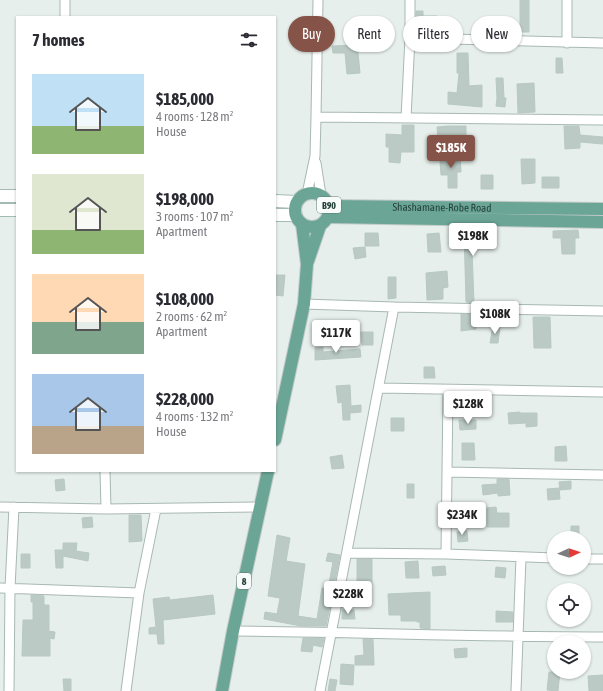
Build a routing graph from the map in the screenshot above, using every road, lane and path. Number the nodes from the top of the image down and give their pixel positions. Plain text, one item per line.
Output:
1 (65, 0) edge
2 (318, 0) edge
3 (410, 0) edge
4 (567, 0) edge
5 (65, 16) edge
6 (410, 16) edge
7 (463, 39) edge
8 (567, 42) junction
9 (603, 43) edge
10 (409, 52) edge
11 (316, 117) junction
12 (406, 118) junction
13 (603, 120) edge
14 (314, 156) junction
15 (307, 194) junction
16 (321, 195) junction
17 (0, 196) edge
18 (16, 196) edge
19 (276, 201) edge
20 (297, 202) junction
21 (603, 209) edge
22 (0, 210) edge
23 (16, 210) edge
24 (276, 215) edge
25 (326, 216) junction
26 (299, 220) junction
27 (603, 222) edge
28 (307, 264) junction
29 (304, 304) junction
30 (394, 307) junction
31 (603, 311) edge
32 (379, 388) junction
33 (448, 390) junction
34 (603, 392) edge
35 (278, 411) edge
36 (276, 430) edge
37 (105, 472) edge
38 (268, 472) edge
39 (447, 472) junction
40 (603, 475) edge
41 (0, 506) edge
42 (259, 506) junction
43 (14, 507) junction
44 (106, 509) junction
45 (156, 509) junction
46 (347, 553) junction
47 (446, 554) junction
48 (521, 557) junction
49 (547, 558) edge
50 (591, 559) edge
51 (603, 559) edge
52 (0, 588) edge
53 (10, 588) junction
54 (139, 593) junction
55 (233, 631) junction
56 (331, 632) junction
57 (519, 637) junction
58 (603, 637) edge
59 (9, 691) edge
60 (126, 691) edge
61 (222, 691) edge
62 (320, 691) edge
63 (516, 691) edge

1 - 5 street
2 - 11 street
3 - 6 street
4 - 8 street
7 - 8 street
8 - 9 street
10 - 12 street
11 - 12 street
11 - 14 street
12 - 13 street
14 - 15 street
14 - 16 street
15 - 16 main road, B90
15 - 20 main road, B90
16 - 25 main road, B90
17 - 18 main road
19 - 20 main road
20 - 26 main road
21 - 25 main road, Shashamane-Robe Road / B90
22 - 23 main road
24 - 26 main road
25 - 26 main road, Shashamane-Robe Road / B90
25 - 27 main road, Shashamane-Robe Road / B90
25 - 28 main road
26 - 28 main road
28 - 29 main road
29 - 30 street
29 - 35 main road
30 - 31 street
30 - 32 street
32 - 33 street
32 - 46 street
33 - 34 street
33 - 39 street
35 - 36 main road
37 - 44 street
38 - 42 main road, 8
39 - 40 street
39 - 47 street
41 - 43 street
42 - 45 street
42 - 55 main road, 8
43 - 44 street
43 - 53 street
44 - 45 street
45 - 54 street
46 - 47 street
46 - 56 street
47 - 48 street
48 - 49 street
48 - 57 street
50 - 51 street
52 - 53 street
53 - 54 street
53 - 59 street
54 - 60 street
55 - 56 street
55 - 61 main road, 8
56 - 57 street
56 - 62 street
57 - 58 street
57 - 63 street

